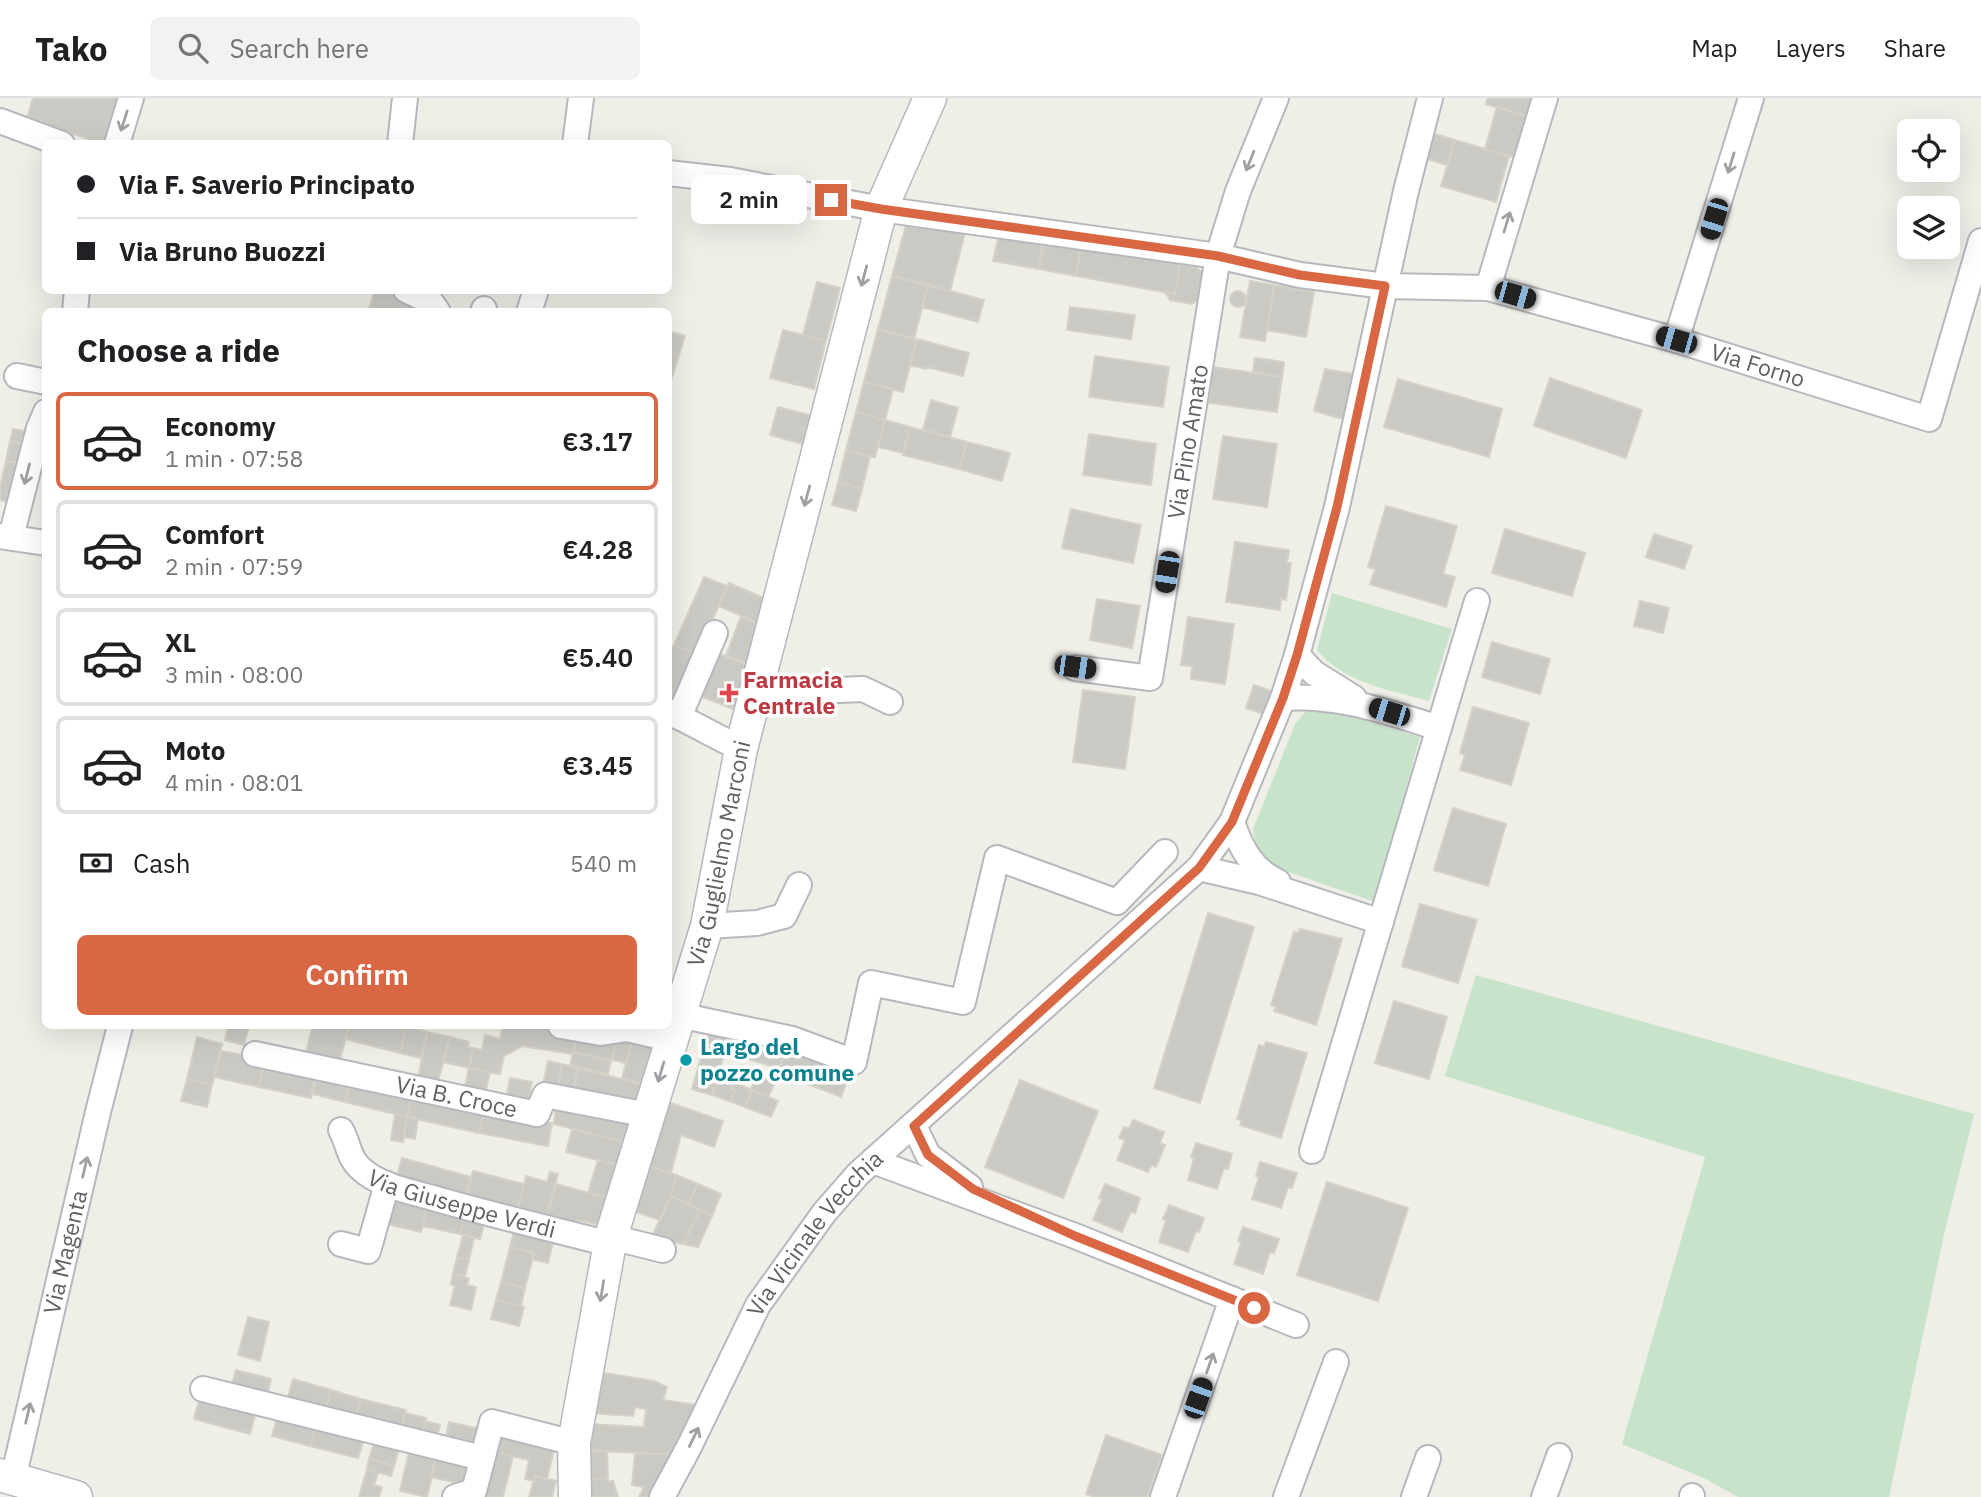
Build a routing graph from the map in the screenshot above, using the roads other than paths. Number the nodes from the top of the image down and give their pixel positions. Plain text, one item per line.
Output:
1 (131, 98) edge
2 (405, 98) edge
3 (581, 98) edge
4 (930, 98) edge
5 (1276, 98) edge
6 (1430, 98) edge
7 (1545, 98) edge
8 (1751, 98) edge
9 (0, 121) edge
10 (51, 140) edge
11 (118, 140) edge
12 (400, 140) edge
13 (576, 140) edge
14 (672, 173) edge
15 (881, 209) junction
16 (1981, 241) edge
17 (1218, 256) junction
18 (1385, 286) junction
19 (1488, 288) junction
20 (414, 294) edge
21 (435, 308) edge
22 (1676, 340) junction
23 (17, 376) dead end
24 (42, 381) edge
25 (42, 421) edge
26 (6, 536) edge
27 (42, 542) edge
28 (1477, 601) dead end
29 (715, 633) dead end
30 (1297, 655) junction
31 (1075, 667) dead end
32 (757, 686) junction
33 (1283, 698) junction
34 (890, 702) dead end
35 (1364, 704) junction
36 (674, 714) edge
37 (1439, 728) junction
38 (741, 749) junction
39 (1232, 822) junction
40 (1165, 852) dead end
41 (1199, 868) junction
42 (799, 885) dead end
43 (1311, 897) junction
44 (1381, 922) junction
45 (707, 926) junction
46 (672, 1027) edge
47 (675, 1027) junction
48 (119, 1029) edge
49 (578, 1029) edge
50 (627, 1029) edge
51 (255, 1054) dead end
52 (648, 1115) junction
53 (914, 1126) junction
54 (341, 1130) dead end
55 (1312, 1151) dead end
56 (873, 1161) junction
57 (387, 1184) junction
58 (1075, 1236) junction
59 (610, 1240) junction
60 (341, 1244) dead end
61 (663, 1250) dead end
62 (1232, 1299) junction
63 (1296, 1325) dead end
64 (1336, 1362) dead end
65 (203, 1389) dead end
66 (573, 1443) junction
67 (1559, 1456) dead end
68 (482, 1458) junction
69 (1428, 1458) dead end
70 (6, 1477) edge
71 (76, 1497) edge
72 (456, 1497) edge
73 (575, 1497) edge
74 (662, 1497) edge
75 (1163, 1497) edge
76 (1286, 1497) edge
77 (1414, 1497) edge
78 (1544, 1497) edge

1 -> 11 street
2 - 12 street
3 - 13 street
4 - 15 street, Via Guglielmo Marconi
5 -> 17 street
6 - 18 street, Via Vicinale Vecchia
19 -> 7 street
8 -> 22 street
9 - 10 street
14 - 15 street, Via Forno
15 - 17 street, Via Forno
15 -> 32 street, Via Guglielmo Marconi
16 - 22 street, Via Forno
17 - 18 street, Via Forno
17 - 31 street, Via Pino Amato
18 - 19 street, Via Forno
18 - 30 street, Via Vicinale Vecchia
19 - 22 street, Via Forno
20 - 21 street
23 - 24 street
25 -> 26 street
26 - 27 street
28 - 37 street
29 - 36 street
30 - 33 street, Via Vicinale Vecchia
30 - 35 street
32 - 34 street
32 - 38 street, Via Guglielmo Marconi
33 - 35 street
33 - 39 street, Via Vicinale Vecchia
35 - 37 street
36 - 38 street
37 - 44 street
38 - 45 street, Via Guglielmo Marconi
39 - 41 street, Via Vicinale Vecchia
39 - 43 street
40 - 47 street
41 - 43 street
41 - 53 street, Via Vicinale Vecchia
42 - 45 street
43 - 44 street
44 - 55 street
45 - 47 street, Via Guglielmo Marconi
46 - 47 street
47 -> 52 street, Via Guglielmo Marconi
70 -> 48 street, Via Magenta
49 - 50 street
51 - 52 street, Via B. Croce
52 - 59 street, Via Guglielmo Marconi
53 - 56 street, Via Vicinale Vecchia
53 - 58 street
54 - 57 street, Via Giuseppe Verdi
56 - 58 street
74 -> 56 street, Via Vicinale Vecchia
57 - 59 street, Via Giuseppe Verdi
57 - 60 street
58 - 62 street
59 - 61 street, Via Giuseppe Verdi
59 -> 66 street, Via Guglielmo Marconi
62 - 63 street
75 -> 62 street
64 - 76 street
65 - 68 street
66 - 68 street
66 - 73 street, Via Guglielmo Marconi
67 - 78 street
68 - 72 street
69 - 77 street
70 - 71 street

